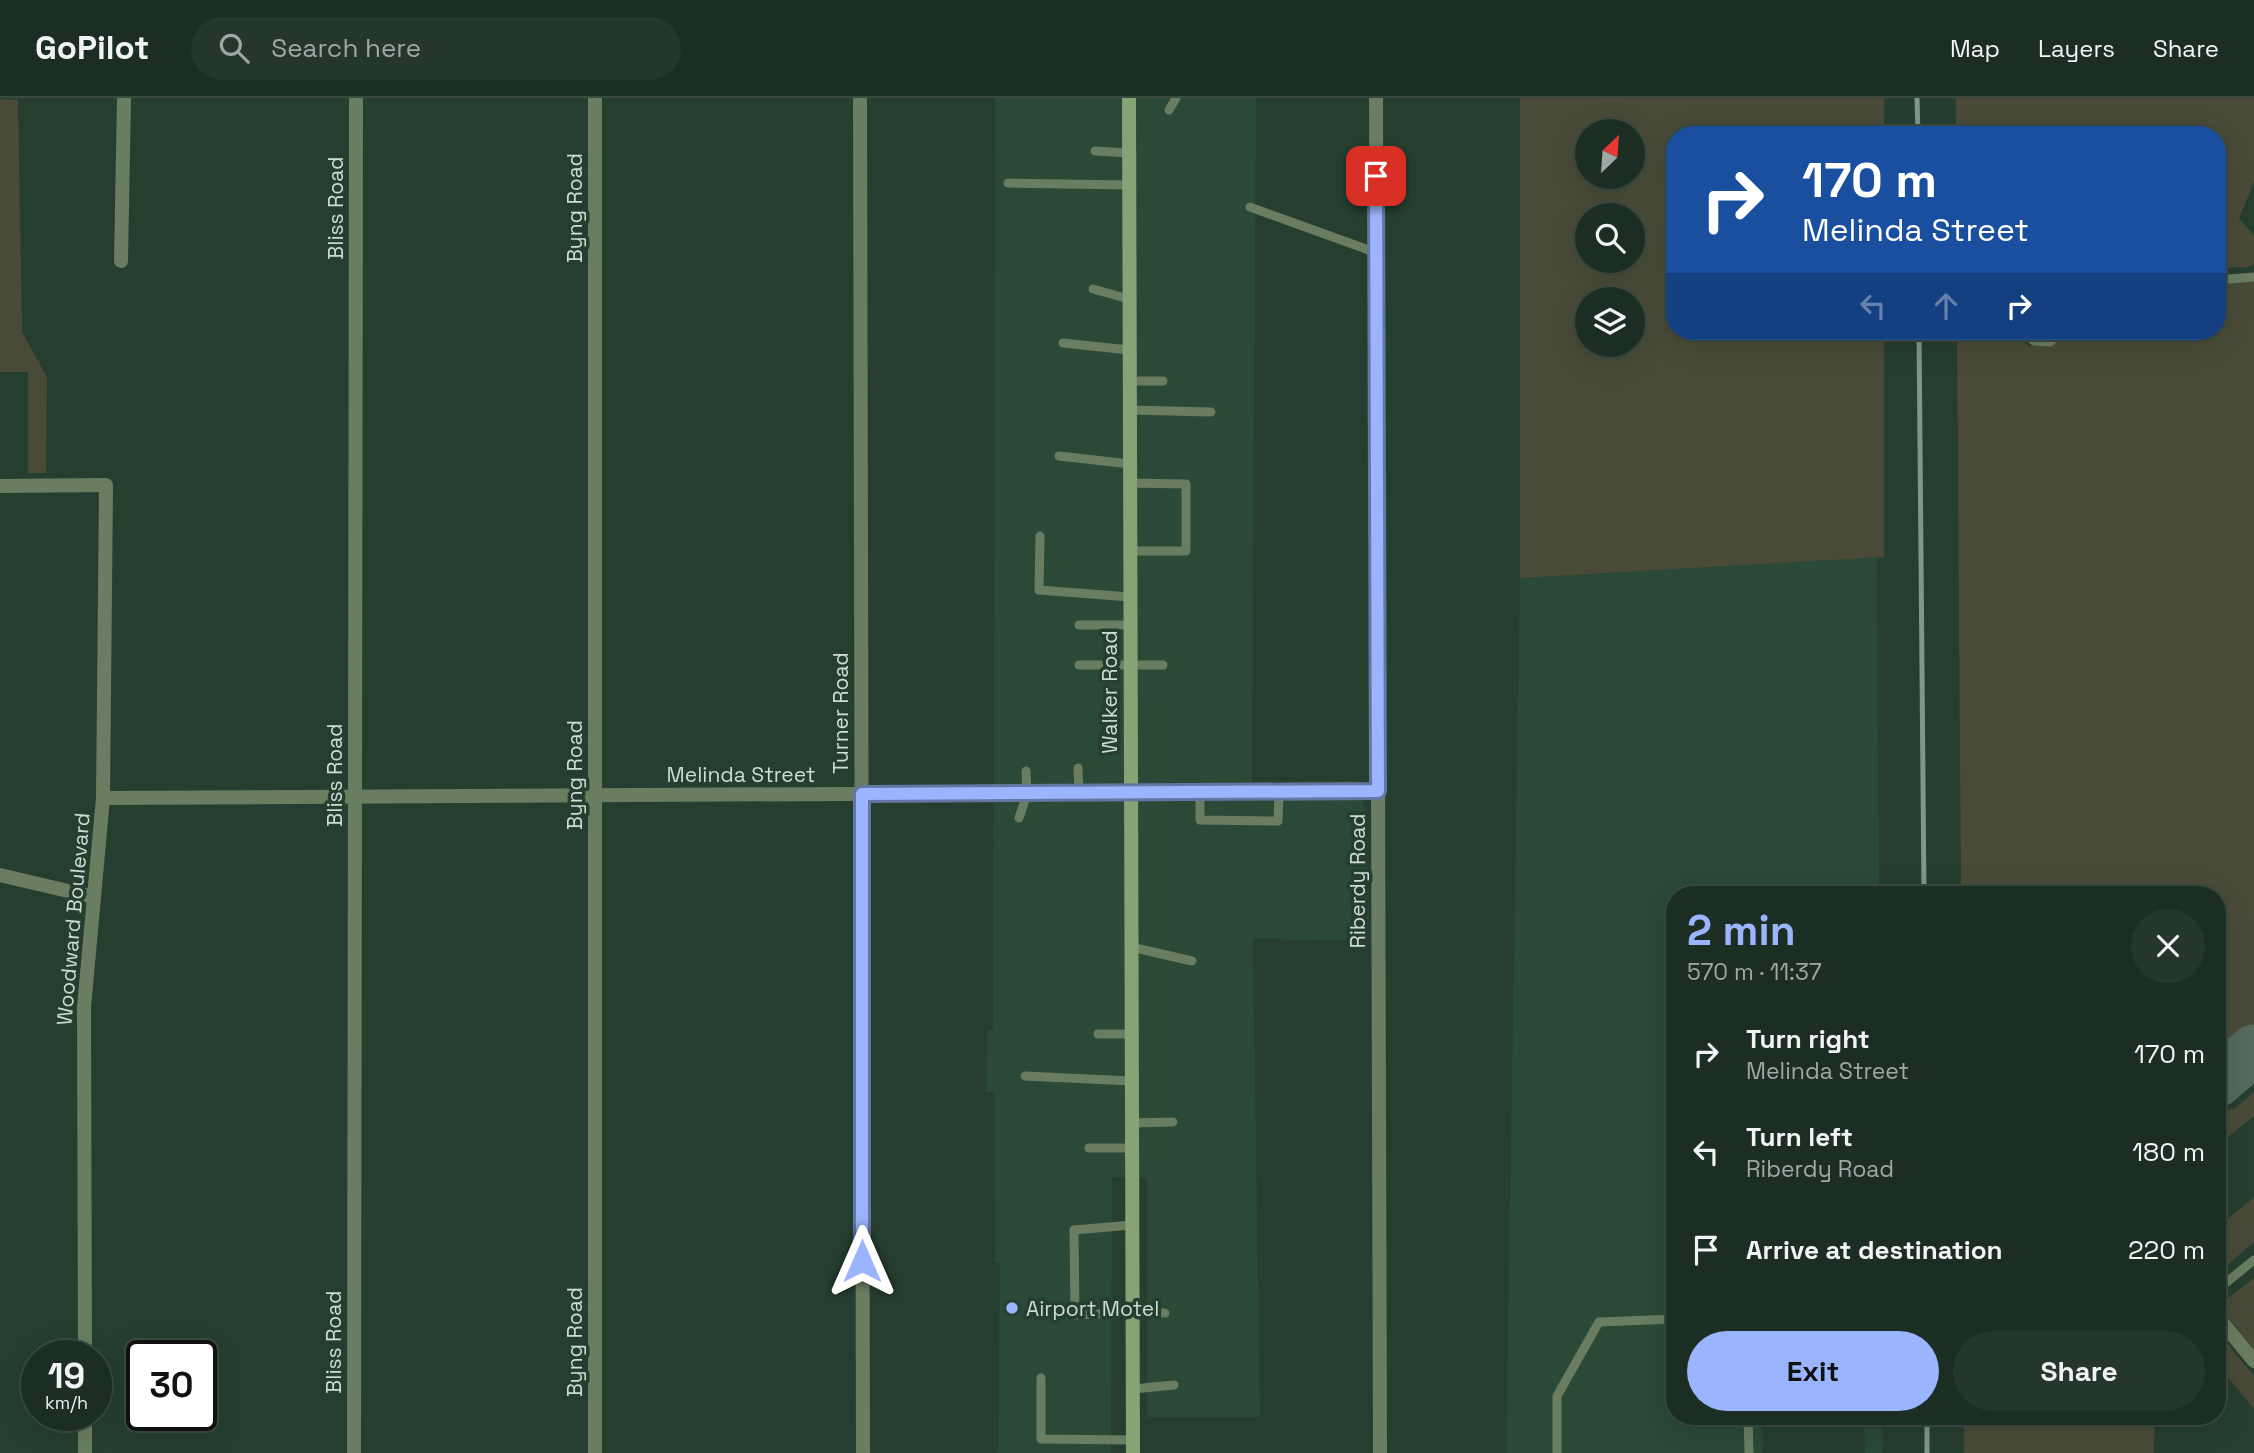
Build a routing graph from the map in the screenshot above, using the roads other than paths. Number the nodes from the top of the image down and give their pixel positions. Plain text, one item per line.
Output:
1 (124, 98) edge
2 (356, 98) edge
3 (595, 98) edge
4 (860, 98) edge
5 (1129, 98) edge
6 (1176, 98) edge
7 (1376, 98) edge
8 (1168, 110) dead end
9 (1095, 151) dead end
10 (1129, 153) junction
11 (1008, 183) dead end
12 (1129, 185) junction
13 (1250, 207) dead end
14 (1377, 253) junction
15 (121, 261) dead end
16 (2254, 277) edge
17 (2226, 279) edge
18 (1093, 289) dead end
19 (1129, 299) junction
20 (2033, 340) edge
21 (2052, 340) edge
22 (1062, 343) dead end
23 (1129, 350) junction
24 (1129, 381) junction
25 (1163, 381) dead end
26 (1129, 410) junction
27 (1211, 412) dead end
28 (1059, 456) dead end
29 (1129, 464) junction
30 (1129, 483) junction
31 (0, 486) edge
32 (1040, 536) dead end
33 (1130, 551) junction
34 (1130, 597) junction
35 (1079, 625) dead end
36 (1130, 625) junction
37 (1079, 665) dead end
38 (1163, 665) dead end
39 (1130, 666) junction
40 (1078, 768) dead end
41 (1026, 771) dead end
42 (1378, 791) junction
43 (1279, 792) junction
44 (1079, 793) junction
45 (1130, 793) junction
46 (1200, 793) junction
47 (862, 794) junction
48 (1027, 794) junction
49 (595, 795) junction
50 (355, 796) junction
51 (103, 798) junction
52 (1019, 818) dead end
53 (0, 875) edge
54 (94, 897) junction
55 (1131, 947) junction
56 (1192, 961) dead end
57 (1098, 1034) dead end
58 (1131, 1034) junction
59 (1026, 1076) dead end
60 (1131, 1081) junction
61 (1173, 1122) dead end
62 (1132, 1123) junction
63 (1089, 1148) dead end
64 (1132, 1148) junction
65 (1132, 1225) junction
66 (2254, 1260) edge
67 (2226, 1283) edge
68 (1132, 1312) junction
69 (1164, 1313) dead end
70 (1666, 1319) edge
71 (2226, 1327) edge
72 (85, 1340) edge
73 (2254, 1361) edge
74 (1041, 1378) dead end
75 (1174, 1385) dead end
76 (1133, 1389) junction
77 (1748, 1425) edge
78 (85, 1431) edge
79 (1133, 1447) edge
80 (85, 1453) edge
81 (354, 1453) edge
82 (595, 1453) edge
83 (863, 1453) edge
84 (1380, 1453) edge
85 (1557, 1453) edge
86 (1749, 1453) edge

1 - 15 street
2 - 50 street, Bliss Road
3 - 49 street, Byng Road
4 - 47 street, Turner Road
5 - 10 main road, Walker Road
6 - 8 lane
7 - 14 street, Riberdy Road
9 - 10 lane
10 - 12 main road, Walker Road
11 - 12 lane
12 - 19 main road, Walker Road
13 - 14 lane
14 - 42 street, Riberdy Road
16 - 17 lane
18 - 19 lane
19 - 23 main road, Walker Road
20 - 21 lane
22 - 23 lane
23 - 24 main road, Walker Road
24 - 25 lane
24 - 26 main road, Walker Road
26 - 27 lane
26 - 29 main road, Walker Road
28 - 29 lane
29 - 30 main road, Walker Road
30 - 33 main road, Walker Road
30 - 33 lane
31 - 51 street, Woodward Boulevard
32 - 34 lane
33 - 34 main road, Walker Road
34 - 36 main road, Walker Road
35 - 36 lane
36 - 39 main road, Walker Road
37 - 39 lane
38 - 39 lane
39 - 45 main road, Walker Road
40 - 44 lane
41 - 48 lane
42 - 43 street, Melinda Street
42 - 84 street, Riberdy Road
43 - 46 street, Melinda Street
43 - 46 lane
44 - 45 street, Melinda Street
44 - 48 street, Melinda Street
45 - 46 street, Melinda Street
45 - 55 main road, Walker Road
47 - 48 street, Melinda Street
47 - 49 street, Melinda Street
47 - 83 street, Turner Road
48 - 52 lane
49 - 50 street, Melinda Street
49 - 82 street, Byng Road
50 - 51 street, Melinda Street
50 - 81 street, Bliss Road
51 - 54 street, Woodward Boulevard
53 - 54 street
54 - 72 street, Woodward Boulevard
55 - 56 lane
55 - 58 main road, Walker Road
57 - 58 lane
58 - 60 main road, Walker Road
59 - 60 lane
60 - 62 main road, Walker Road
61 - 62 lane
62 - 64 main road, Walker Road
63 - 64 lane
64 - 65 main road, Walker Road
65 - 68 main road, Walker Road
65 - 68 lane
66 - 67 lane
68 - 69 lane
68 - 76 main road, Walker Road
70 - 85 lane
71 - 73 street
74 - 79 lane
75 - 76 lane
76 - 79 main road, Walker Road
77 - 86 lane
78 - 80 street

